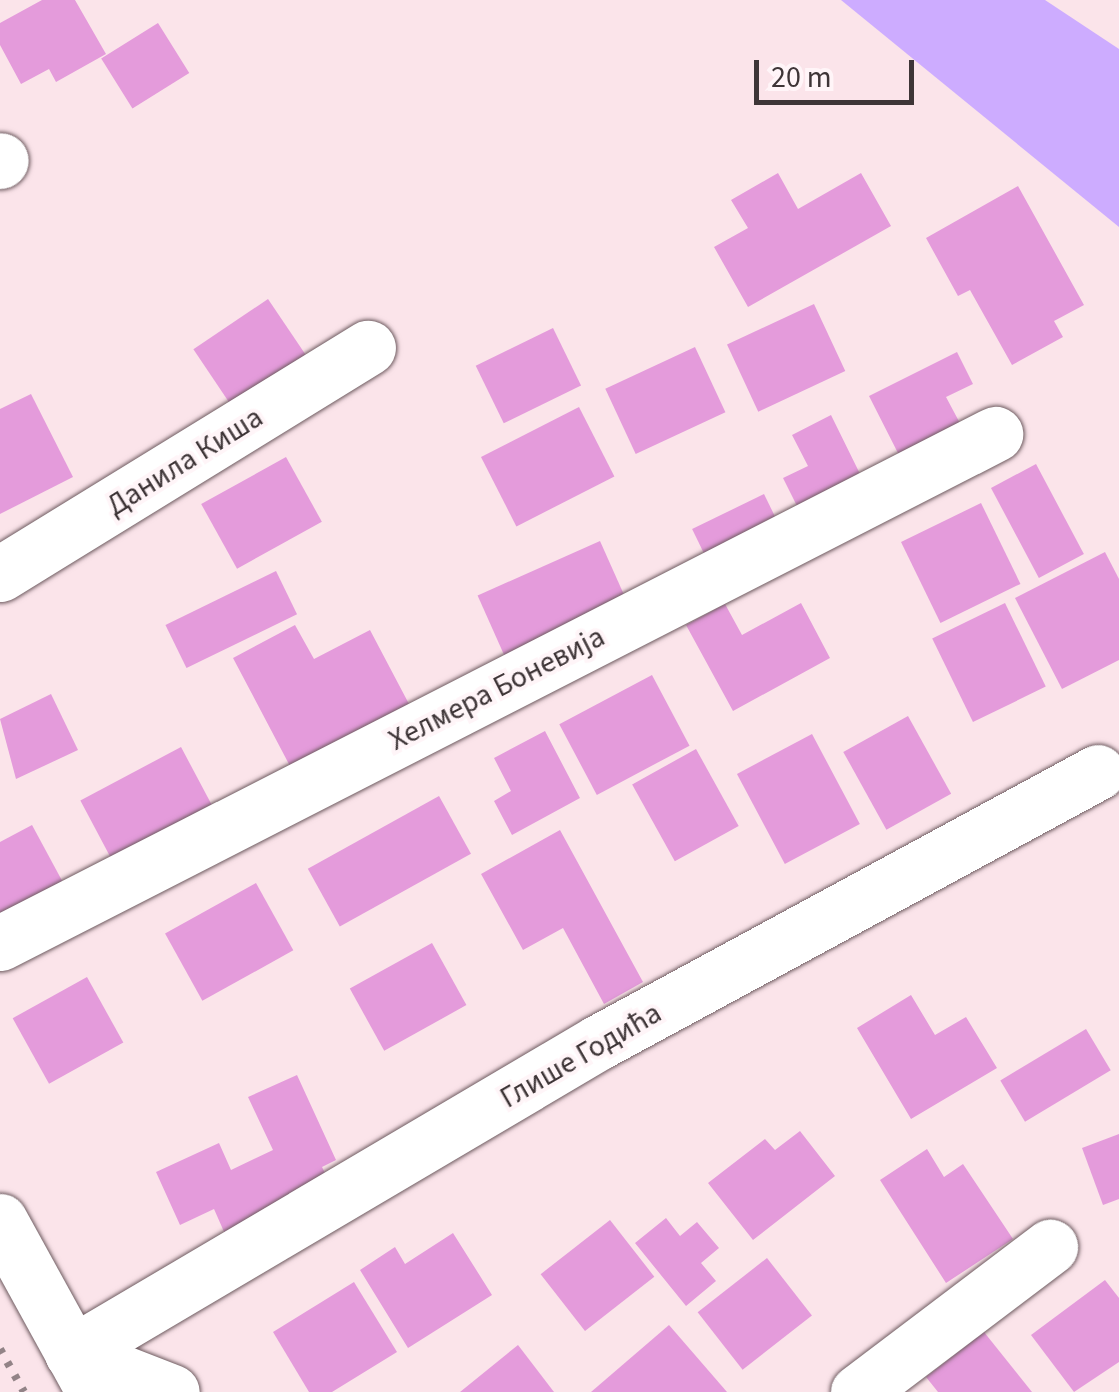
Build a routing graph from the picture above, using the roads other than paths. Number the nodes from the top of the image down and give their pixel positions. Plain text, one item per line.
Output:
1 (368, 348) dead end
2 (995, 434) dead end
3 (0, 574) edge
4 (1098, 772) dead end
5 (0, 944) edge
6 (0, 1222) edge
7 (1050, 1246) dead end
8 (83, 1373) edge
9 (172, 1392) edge
10 (858, 1392) edge

1 - 3 street, Данила Киша
2 - 5 street, Хелмера Боневија
4 - 8 street, Глише Годића
6 - 8 street
7 - 10 street
8 - 9 street

